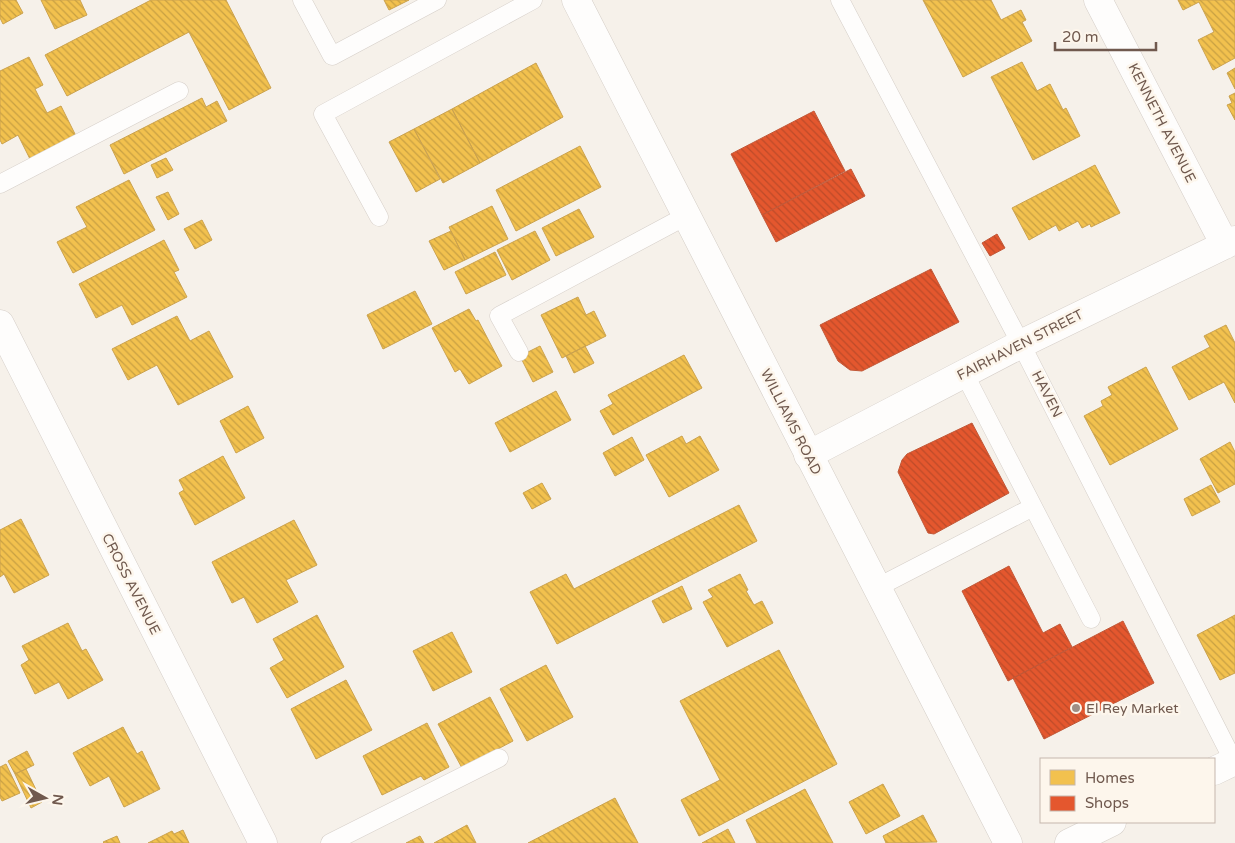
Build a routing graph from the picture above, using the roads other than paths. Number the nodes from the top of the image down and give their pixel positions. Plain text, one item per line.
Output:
1 (302, 0) edge
2 (437, 0) edge
3 (533, 0) edge
4 (576, 0) edge
5 (840, 0) edge
6 (1098, 0) edge
7 (179, 91) dead end
8 (0, 184) edge
9 (686, 216) junction
10 (379, 217) dead end
11 (1230, 243) edge
12 (0, 324) edge
13 (1021, 344) junction
14 (519, 352) dead end
15 (964, 373) junction
16 (808, 455) junction
17 (1033, 507) junction
18 (876, 588) junction
19 (1091, 619) dead end
20 (498, 758) dead end
21 (1229, 764) edge
22 (1110, 823) edge
23 (263, 843) edge
24 (330, 843) edge
25 (1008, 843) edge
26 (1069, 843) edge

1 - 2 lane
3 - 10 lane
4 - 9 street, WILLIAMS ROAD
5 - 13 lane, HAVEN
6 - 11 street, KENNETH AVENUE
7 - 8 lane
9 - 14 lane
9 - 16 street, WILLIAMS ROAD
11 - 13 street, FAIRHAVEN STREET
12 - 23 street, CROSS AVENUE
13 - 15 street, FAIRHAVEN STREET
13 - 21 lane, HAVEN
15 - 16 street, FAIRHAVEN STREET
15 - 17 lane
16 - 18 street, WILLIAMS ROAD
17 - 18 lane
17 - 19 lane
18 - 25 street, WILLIAMS ROAD
20 - 24 lane
22 - 26 street

